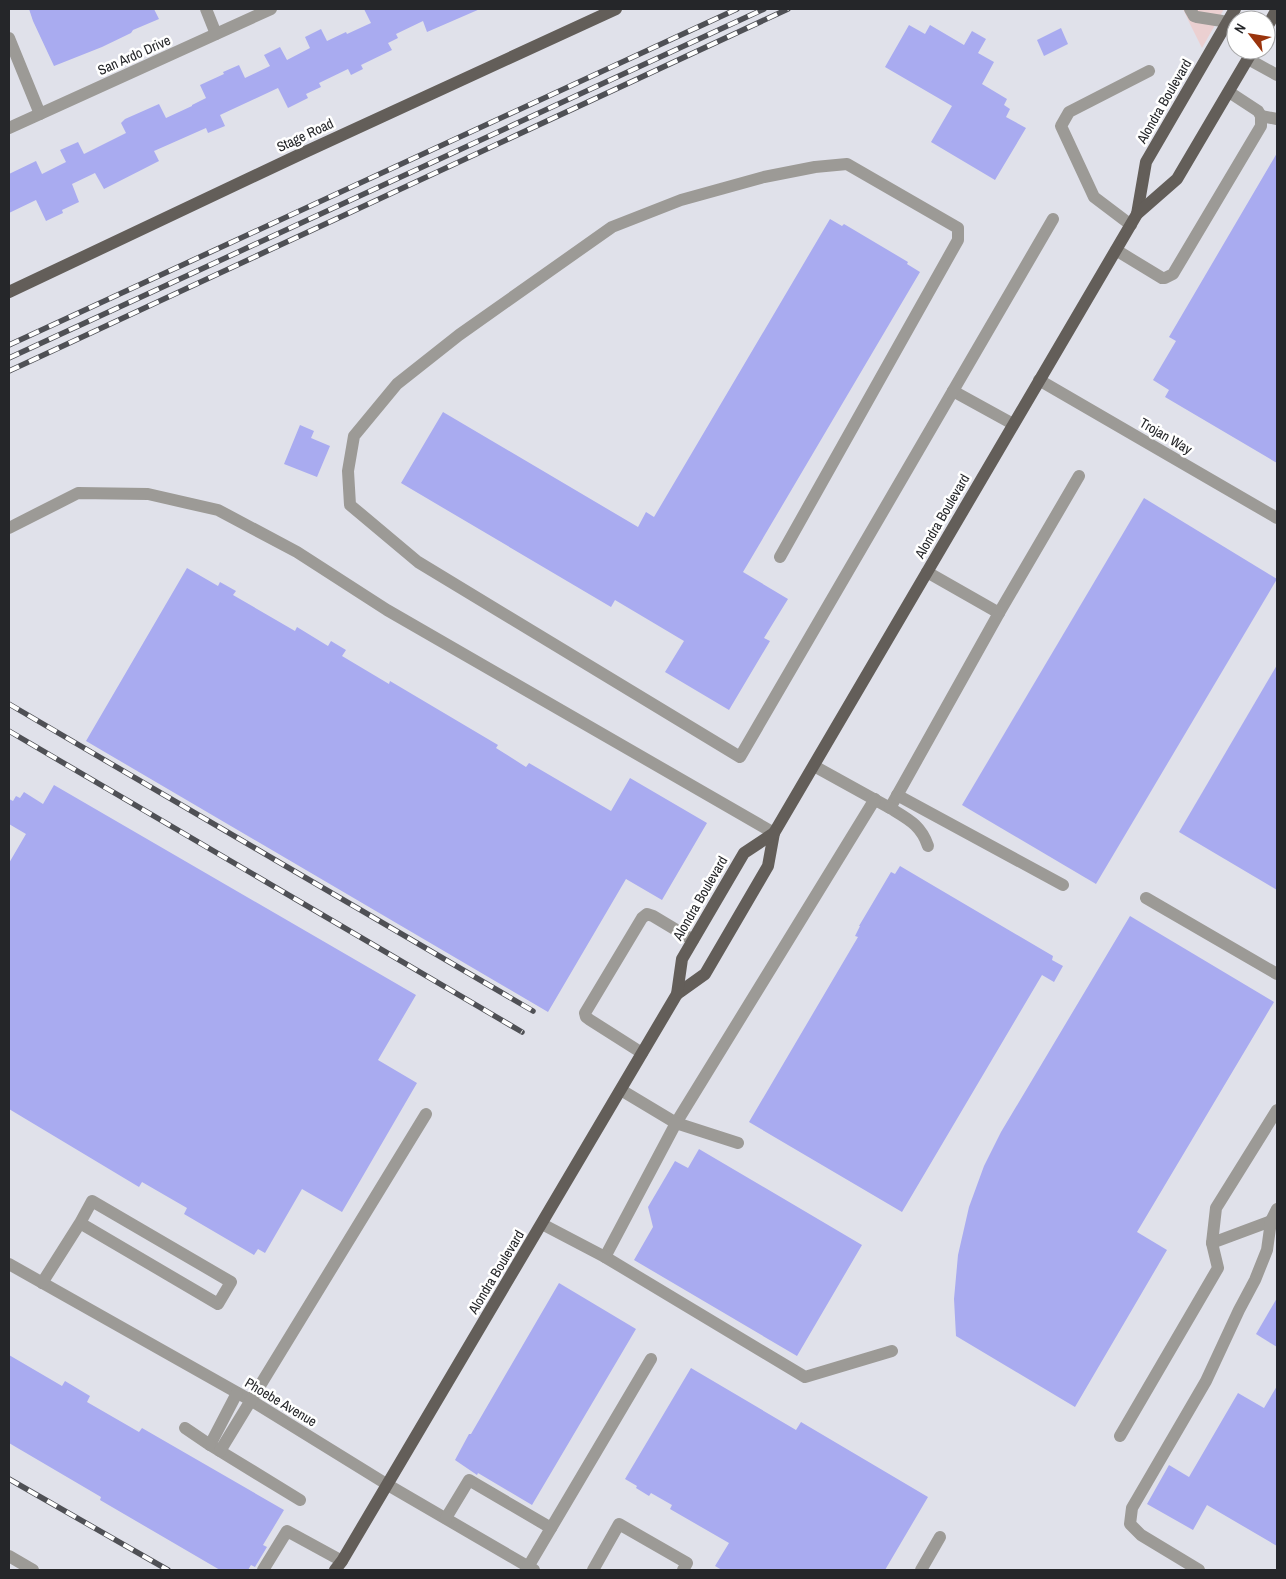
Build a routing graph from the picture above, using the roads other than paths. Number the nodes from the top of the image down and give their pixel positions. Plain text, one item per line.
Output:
1 (206, 9) edge
2 (271, 9) edge
3 (616, 9) edge
4 (1190, 9) edge
5 (1217, 9) edge
6 (1235, 9) edge
7 (1224, 24) junction
8 (216, 34) junction
9 (9, 38) edge
10 (1247, 60) edge
11 (1258, 60) edge
12 (1149, 71) dead end
13 (1277, 75) edge
14 (1228, 92) junction
15 (40, 114) junction
16 (1261, 116) junction
17 (1277, 119) edge
18 (9, 128) edge
19 (1053, 219) dead end
20 (1134, 219) junction
21 (1116, 250) junction
22 (9, 292) edge
23 (1039, 380) junction
24 (953, 391) junction
25 (1013, 424) junction
26 (1079, 476) dead end
27 (1277, 518) edge
28 (9, 528) edge
29 (780, 557) dead end
30 (926, 572) junction
31 (998, 613) junction
32 (814, 766) junction
33 (897, 795) junction
34 (875, 800) junction
35 (890, 808) junction
36 (774, 833) junction
37 (928, 846) dead end
38 (1063, 885) dead end
39 (1146, 898) dead end
40 (693, 940) junction
41 (1277, 974) edge
42 (677, 994) junction
43 (642, 1053) junction
44 (621, 1090) junction
45 (1277, 1110) edge
46 (426, 1114) dead end
47 (676, 1123) junction
48 (738, 1143) dead end
49 (1274, 1215) edge
50 (80, 1222) junction
51 (542, 1224) junction
52 (1212, 1243) junction
53 (605, 1257) junction
54 (9, 1264) edge
55 (42, 1283) junction
56 (892, 1351) dead end
57 (651, 1359) dead end
58 (238, 1393) junction
59 (252, 1401) junction
60 (185, 1428) dead end
61 (1120, 1436) dead end
62 (215, 1448) junction
63 (388, 1485) junction
64 (300, 1500) dead end
65 (446, 1518) junction
66 (551, 1528) junction
67 (940, 1537) dead end
68 (9, 1556) edge
69 (339, 1566) edge
70 (531, 1568) edge
71 (33, 1570) edge
72 (263, 1570) edge
73 (593, 1570) edge
74 (683, 1570) edge
75 (921, 1570) edge
76 (1199, 1570) edge

1 - 8 street
2 - 8 street, San Ardo Drive
3 - 22 main road, Stage Road
4 - 7 street
5 - 7 street
6 - 7 main road, Alondra Boulevard
7 - 20 main road, Alondra Boulevard
8 - 15 street, San Ardo Drive
9 - 15 street
10 - 14 main road, Alondra Boulevard
11 - 13 street
12 - 20 street
14 - 16 street
14 - 20 main road, Alondra Boulevard
15 - 18 street, San Ardo Drive
16 - 17 street
16 - 21 street
19 - 24 street
20 - 21 main road, Alondra Boulevard
21 - 23 main road, Alondra Boulevard
23 - 25 main road, Alondra Boulevard
23 - 27 street, Trojan Way
24 - 25 street
24 - 29 street
25 - 30 main road, Alondra Boulevard
26 - 31 street
28 - 36 street
30 - 31 street
30 - 32 main road, Alondra Boulevard
31 - 33 street
32 - 34 street
32 - 36 main road, Alondra Boulevard
33 - 35 street
33 - 38 street
34 - 35 street
34 - 47 street
35 - 37 street
36 - 40 main road, Alondra Boulevard
36 - 42 main road, Alondra Boulevard
39 - 41 street
40 - 42 main road, Alondra Boulevard
40 - 43 street
42 - 43 main road, Alondra Boulevard
43 - 44 main road, Alondra Boulevard
44 - 47 street
44 - 51 main road, Alondra Boulevard
45 - 52 street
46 - 59 street
47 - 48 street
47 - 53 street
49 - 52 street
49 - 76 street
50 - 50 street
50 - 55 street
51 - 53 street
51 - 63 main road, Alondra Boulevard
52 - 61 street
53 - 56 street
54 - 55 street, Phoebe Avenue
55 - 58 street, Phoebe Avenue
57 - 66 street
58 - 59 street, Phoebe Avenue
58 - 62 street
59 - 62 street
59 - 63 street, Phoebe Avenue
60 - 62 street
62 - 64 street
63 - 65 street, Phoebe Avenue
63 - 69 main road, Alondra Boulevard
65 - 66 street
65 - 70 street, Phoebe Avenue
66 - 70 street
67 - 75 street
68 - 71 street
69 - 72 street
73 - 74 street

